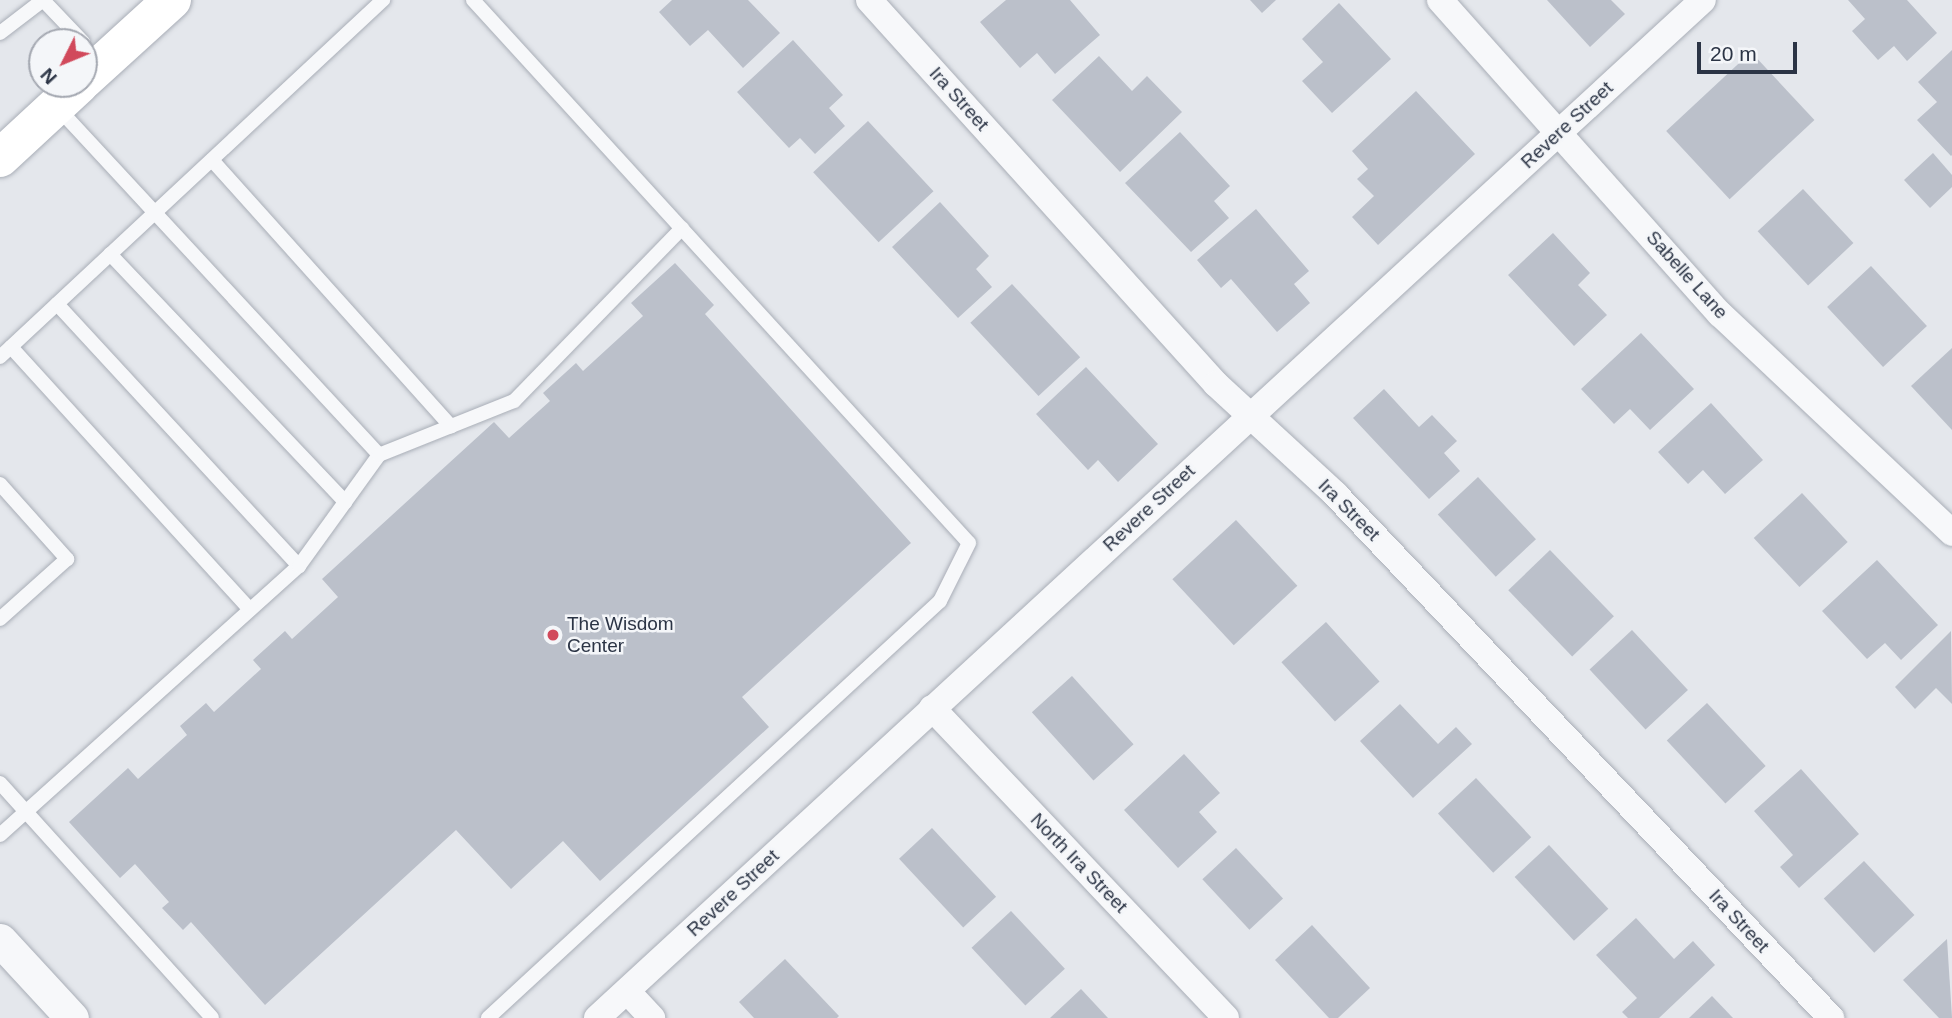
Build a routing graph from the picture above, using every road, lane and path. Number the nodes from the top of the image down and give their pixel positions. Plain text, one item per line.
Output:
1 (43, 0) edge
2 (172, 0) edge
3 (383, 0) edge
4 (473, 0) edge
5 (869, 0) edge
6 (1440, 0) edge
7 (1703, 0) edge
8 (59, 28) edge
9 (0, 33) edge
10 (98, 58) edge
11 (56, 98) edge
12 (96, 98) edge
13 (1561, 131) junction
14 (0, 158) edge
15 (212, 160) junction
16 (155, 213) junction
17 (682, 228) junction
18 (110, 254) junction
19 (57, 304) junction
20 (6, 352) edge
21 (1249, 416) junction
22 (451, 426) junction
23 (379, 455) junction
24 (0, 484) edge
25 (345, 502) junction
26 (1952, 533) edge
27 (299, 566) junction
28 (250, 610) junction
29 (0, 619) edge
30 (932, 708) junction
31 (0, 783) edge
32 (25, 810) junction
33 (0, 835) edge
34 (0, 940) edge
35 (626, 991) junction
36 (72, 1018) edge
37 (212, 1018) edge
38 (488, 1018) edge
39 (597, 1018) edge
40 (652, 1018) edge
41 (1226, 1018) edge
42 (1831, 1018) edge

1 - 8 lane
1 - 9 lane
2 - 10 main road
3 - 15 lane
4 - 17 lane
5 - 21 street, Ira Street
6 - 13 street, Sabelle Lane
7 - 13 street, Revere Street
11 - 14 main road
12 - 16 lane
13 - 21 street, Revere Street
13 - 26 street, Sabelle Lane
15 - 16 lane
15 - 22 lane
16 - 18 lane
16 - 23 lane
17 - 22 lane
17 - 38 lane
18 - 19 lane
18 - 25 lane
19 - 20 lane
19 - 27 lane
20 - 28 lane
21 - 30 street, Revere Street
21 - 42 street, Ira Street
22 - 23 lane
23 - 25 lane
24 - 29 lane
25 - 27 lane
27 - 28 lane
28 - 32 lane
30 - 35 street, Revere Street
30 - 41 street, North Ira Street
31 - 32 lane
32 - 33 lane
32 - 37 lane
34 - 36 street
35 - 39 street, Revere Street
35 - 40 street

